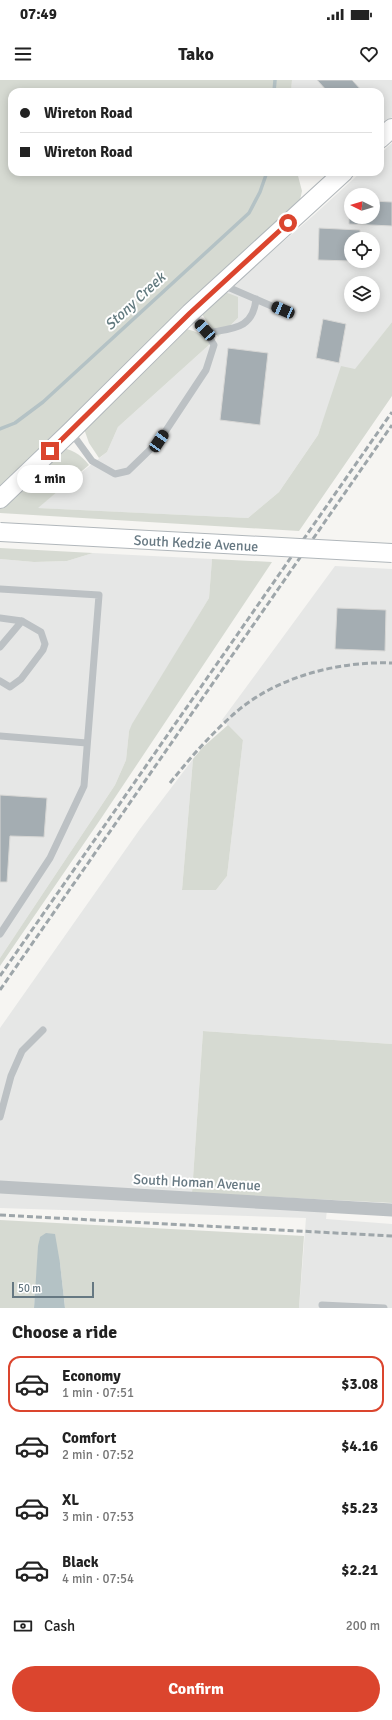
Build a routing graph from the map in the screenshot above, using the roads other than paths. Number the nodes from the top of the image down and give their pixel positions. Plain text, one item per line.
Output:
1 (392, 128) edge
2 (384, 135) edge
3 (340, 176) edge
4 (221, 284) junction
5 (256, 299) junction
6 (283, 310) dead end
7 (190, 313) junction
8 (207, 333) junction
9 (71, 432) junction
10 (0, 499) edge
11 (0, 532) edge
12 (392, 553) edge
13 (0, 589) edge
14 (0, 618) edge
15 (22, 621) junction
16 (0, 647) edge
17 (0, 682) edge
18 (0, 736) edge
19 (88, 744) junction
20 (0, 934) edge
21 (43, 1030) dead end
22 (0, 1117) edge
23 (0, 1187) edge
24 (392, 1210) edge
25 (322, 1305) dead end
26 (384, 1308) edge

1 - 2 street
3 - 4 street
4 - 5 lane
4 - 7 street
5 - 6 lane
5 - 8 lane
7 - 8 lane
7 - 9 street
8 - 9 lane
9 - 10 street
11 - 12 street, South Kedzie Avenue, bridge
13 - 19 lane
14 - 15 lane
15 - 16 lane
15 - 17 lane
18 - 19 lane
19 - 20 lane
21 - 22 lane
23 - 24 street, South Homan Avenue
25 - 26 lane

